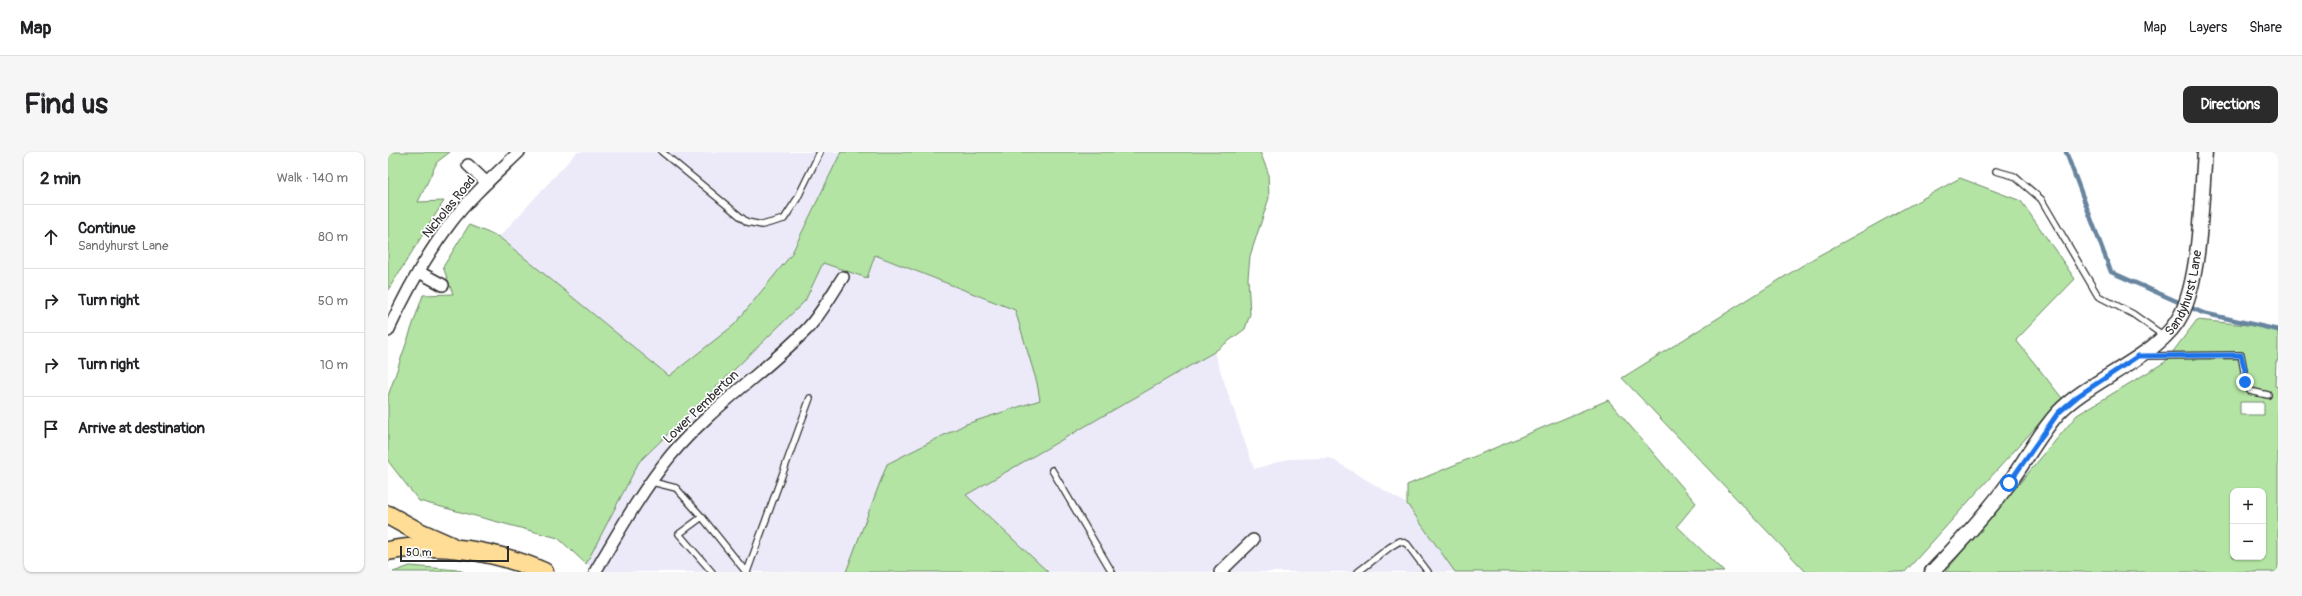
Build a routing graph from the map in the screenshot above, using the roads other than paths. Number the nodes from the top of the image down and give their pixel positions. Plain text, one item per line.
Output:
1 (519, 152) edge
2 (662, 152) edge
3 (820, 152) edge
4 (2204, 152) edge
5 (468, 165) dead end
6 (1996, 171) dead end
7 (487, 183) junction
8 (419, 272) junction
9 (843, 277) dead end
10 (443, 286) dead end
11 (388, 331) edge
12 (2164, 337) junction
13 (2138, 356) junction
14 (2268, 395) dead end
15 (810, 398) dead end
16 (1052, 470) dead end
17 (652, 482) junction
18 (388, 515) edge
19 (702, 517) junction
20 (1253, 540) dead end
21 (456, 548) junction
22 (388, 551) edge
23 (544, 572) edge
24 (595, 572) edge
25 (712, 572) edge
26 (746, 572) edge
27 (1112, 572) edge
28 (1220, 572) edge
29 (1358, 572) edge
30 (1428, 572) edge
31 (1932, 572) edge

1 - 7 street, Nicholas Road
2 - 3 lane
4 - 12 street, Sandyhurst Lane
5 - 7 street
6 - 12 lane
7 - 8 street, Nicholas Road
8 - 10 street
8 - 11 street, Nicholas Road
9 - 17 street, Lower Pemberton
12 - 13 street, Sandyhurst Lane
13 - 14 lane
13 - 31 street, Sandyhurst Lane
15 - 26 lane
16 - 27 lane
17 - 19 lane
17 - 24 street, Lower Pemberton
18 - 21 main road
19 - 25 lane
19 - 26 lane
20 - 28 street
21 - 22 main road
21 - 23 main road
29 - 30 lane

